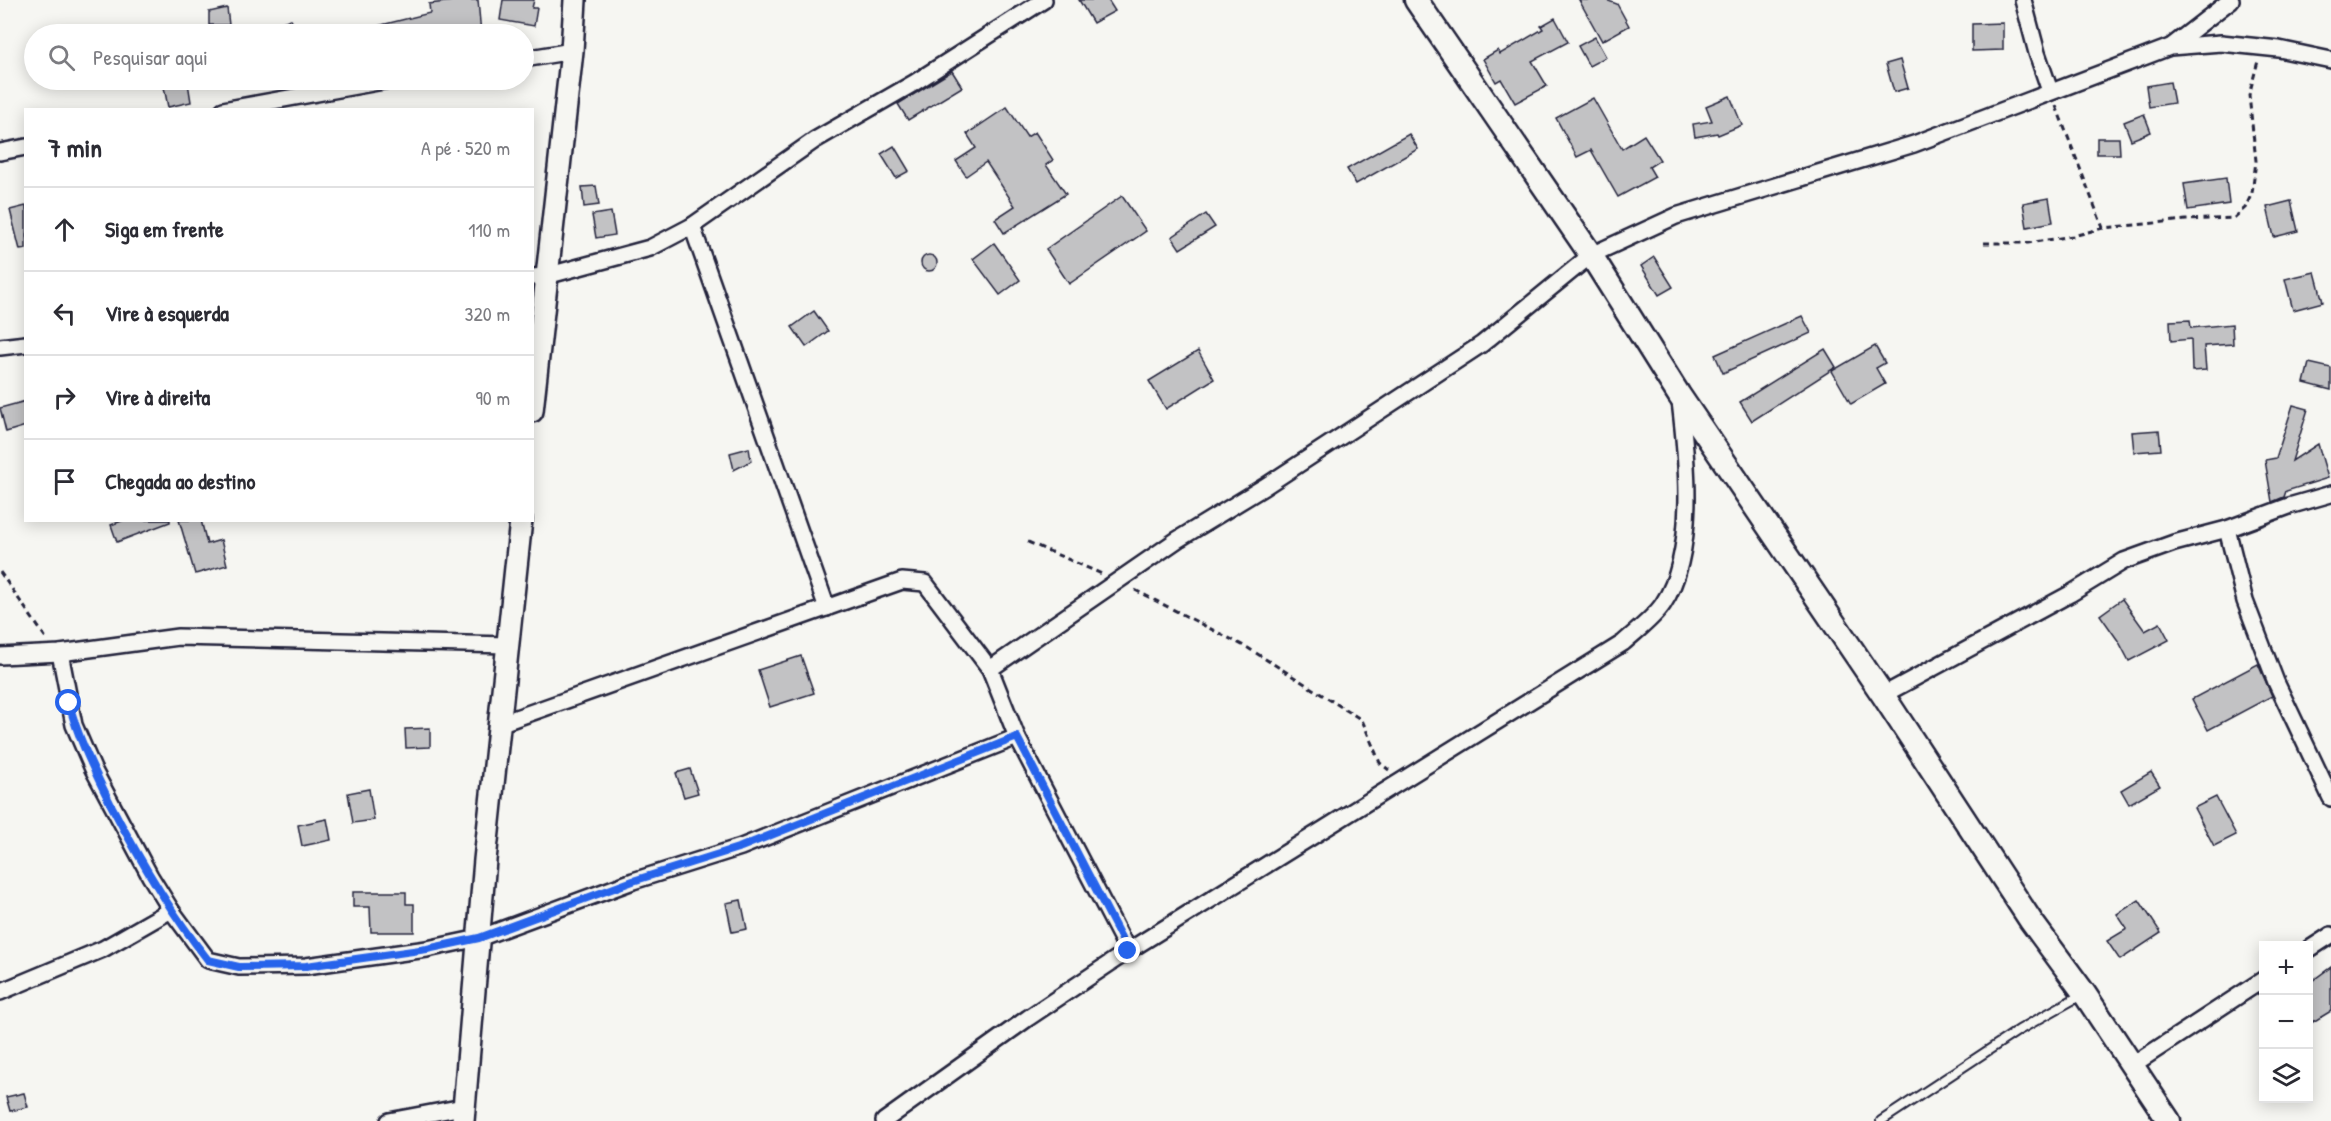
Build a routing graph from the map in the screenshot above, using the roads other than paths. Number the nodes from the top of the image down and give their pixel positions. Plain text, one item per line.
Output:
1 (575, 0) edge
2 (1044, 0) edge
3 (1416, 0) edge
4 (2231, 0) edge
5 (2021, 1) edge
6 (2170, 47) junction
7 (572, 51) junction
8 (534, 57) edge
9 (2331, 60) edge
10 (334, 90) edge
11 (2050, 91) junction
12 (234, 108) edge
13 (24, 147) edge
14 (0, 152) edge
15 (692, 226) junction
16 (1591, 255) junction
17 (539, 277) edge
18 (24, 344) edge
19 (0, 347) edge
20 (534, 373) edge
21 (1679, 395) junction
22 (2331, 494) edge
23 (521, 522) edge
24 (2227, 529) junction
25 (826, 608) junction
26 (508, 645) junction
27 (60, 652) junction
28 (0, 656) edge
29 (990, 669) junction
30 (1883, 695) junction
31 (499, 724) junction
32 (1017, 737) junction
33 (2331, 798) edge
34 (171, 910) junction
35 (2331, 935) edge
36 (479, 938) junction
37 (2313, 947) edge
38 (1128, 951) junction
39 (2259, 982) edge
40 (0, 992) edge
41 (2084, 993) junction
42 (2131, 1066) junction
43 (463, 1114) edge
44 (389, 1121) edge
45 (884, 1121) edge
46 (1881, 1121) edge
47 (2169, 1121) edge

1 - 7 street
2 - 15 street
3 - 16 main road
4 - 6 street
5 - 11 street
6 - 9 street
6 - 11 street
7 - 8 street
7 - 17 street
10 - 12 street
11 - 16 street
13 - 14 street
15 - 17 street
15 - 25 street
16 - 21 main road
16 - 29 street
17 - 20 street
18 - 19 street
21 - 30 main road
21 - 38 street
22 - 24 street
23 - 26 street
24 - 30 street
24 - 33 street
25 - 29 street
25 - 31 street
26 - 27 street
26 - 31 street
27 - 28 street
27 - 34 street
29 - 32 street
30 - 41 main road
31 - 36 street
32 - 36 street
32 - 38 street
34 - 36 street
34 - 40 street
35 - 37 street
36 - 43 street
38 - 45 street
39 - 42 street
41 - 42 main road
41 - 46 lane
42 - 47 main road
43 - 44 street

